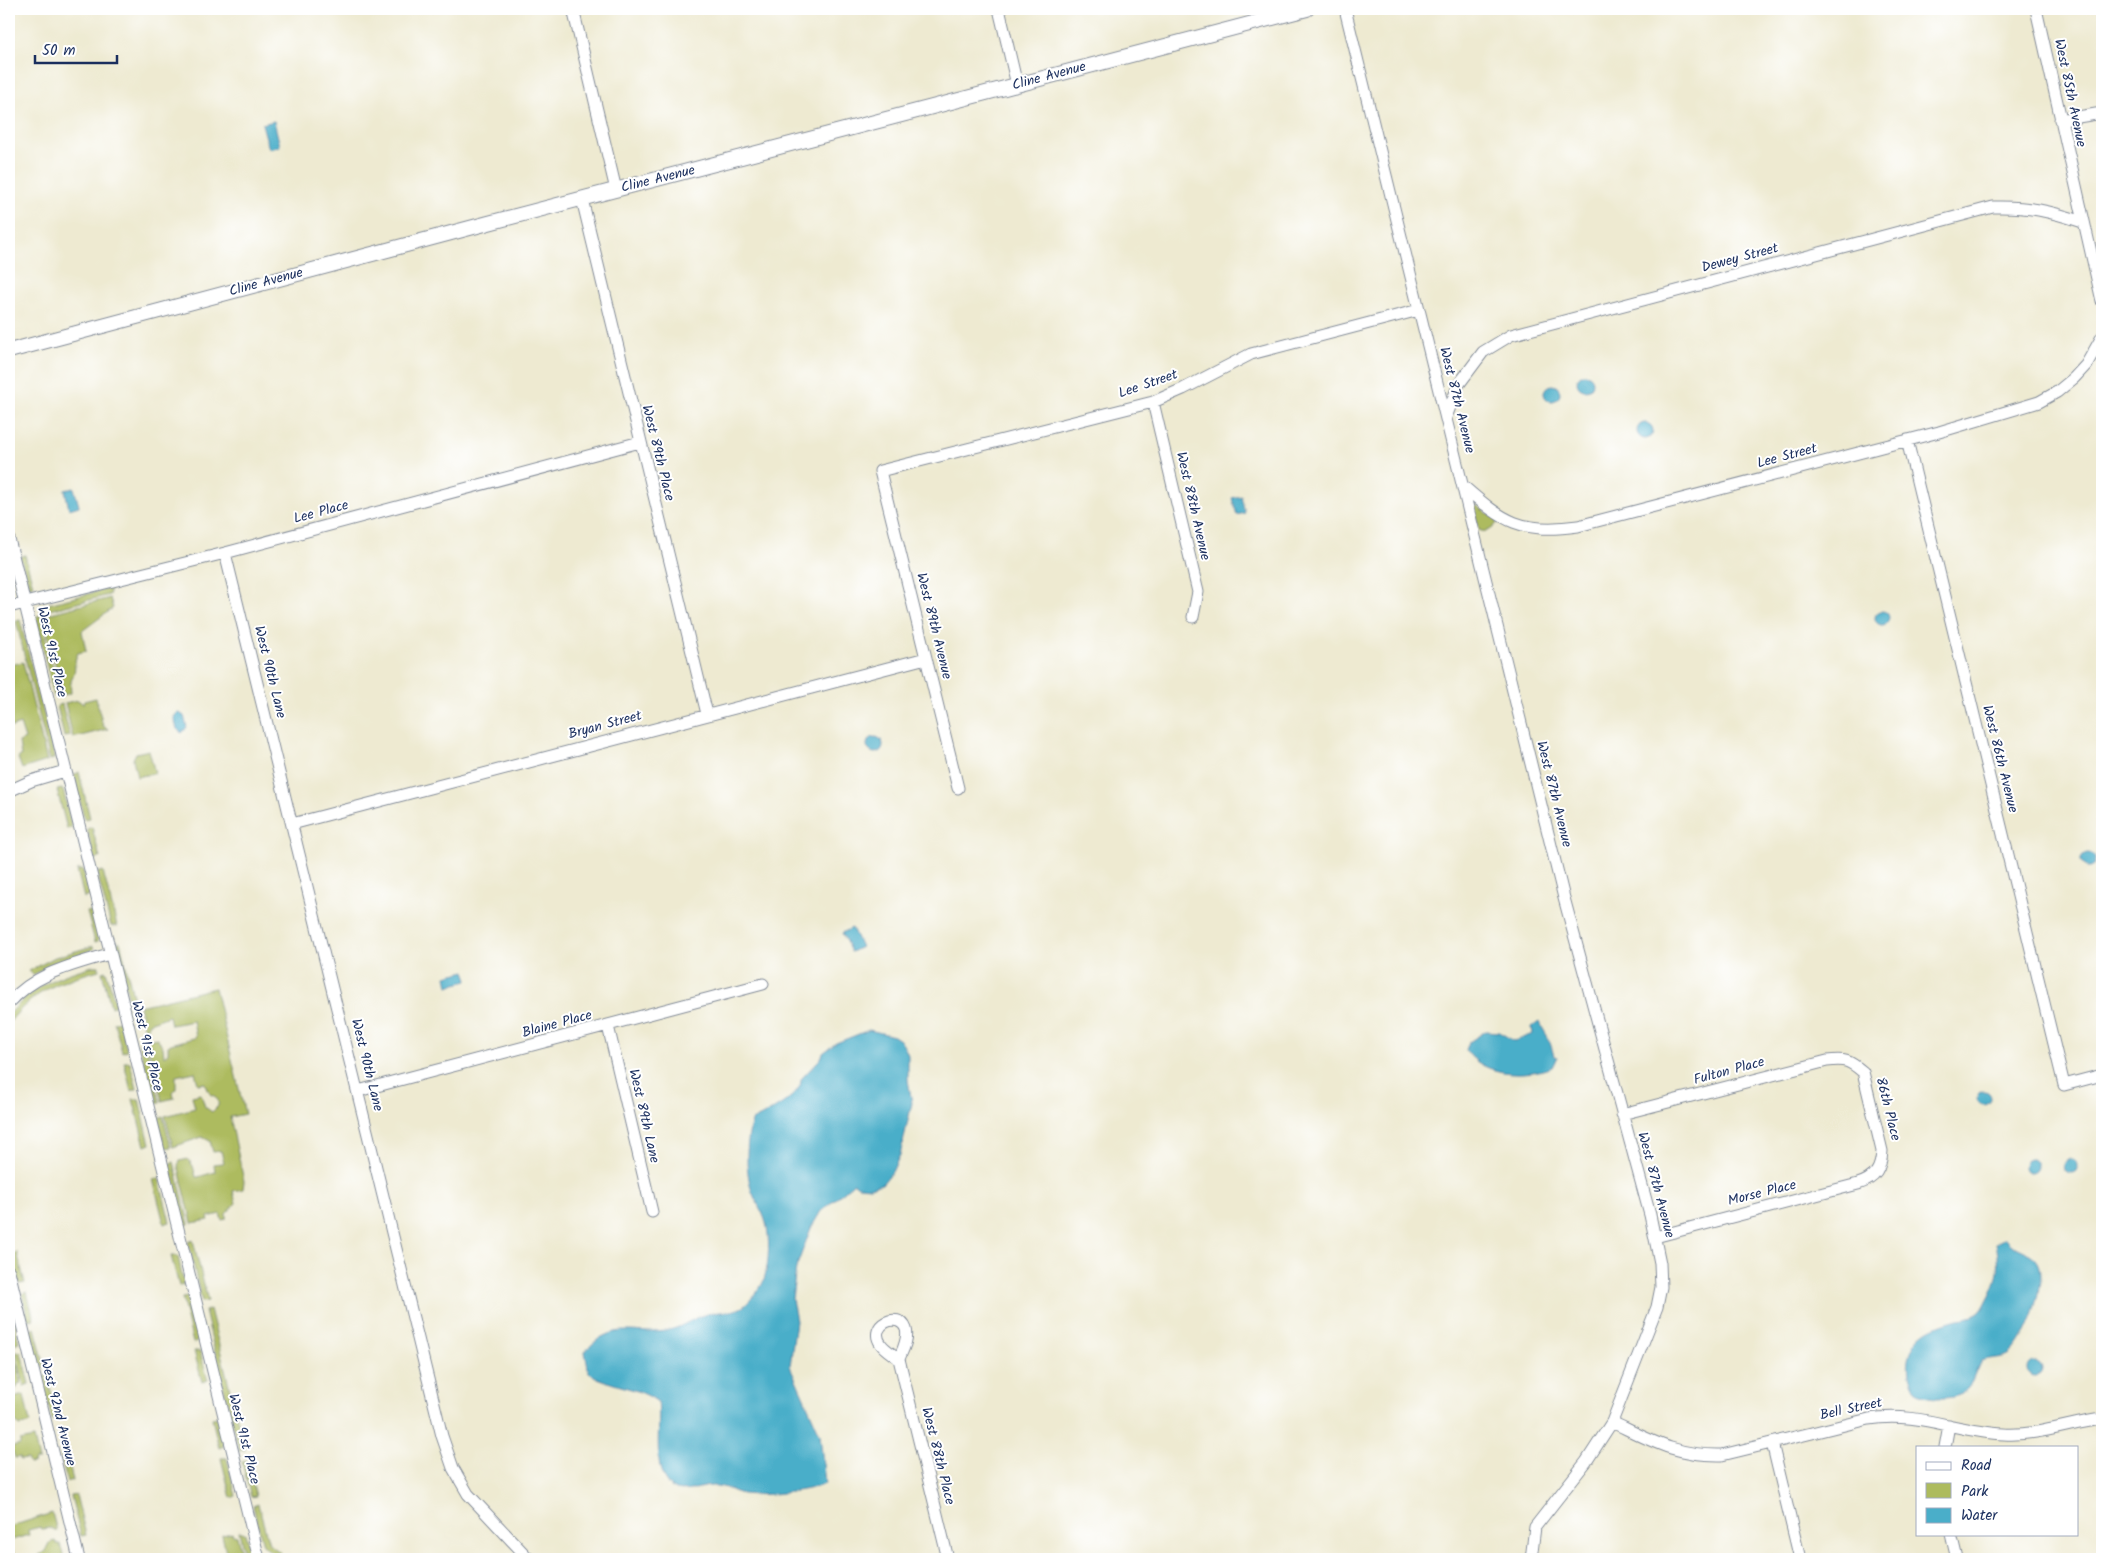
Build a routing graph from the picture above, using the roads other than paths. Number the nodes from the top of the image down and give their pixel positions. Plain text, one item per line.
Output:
1 (573, 9) edge
2 (999, 9) edge
3 (1307, 9) edge
4 (1345, 9) edge
5 (2036, 9) edge
6 (1017, 84) junction
7 (2102, 113) edge
8 (2060, 120) junction
9 (616, 190) junction
10 (582, 199) junction
11 (2083, 222) junction
12 (2102, 301) edge
13 (1419, 310) junction
14 (2102, 338) edge
15 (9, 351) edge
16 (1152, 402) junction
17 (1446, 417) junction
18 (1907, 440) junction
19 (640, 442) junction
20 (880, 471) joint
21 (1462, 486) junction
22 (9, 539) edge
23 (225, 553) junction
24 (25, 602) junction
25 (9, 607) edge
26 (1193, 617) dead end
27 (926, 658) junction
28 (707, 714) junction
29 (65, 771) junction
30 (958, 788) dead end
31 (9, 791) edge
32 (292, 824) junction
33 (109, 954) junction
34 (764, 984) dead end
35 (9, 1003) edge
36 (608, 1026) junction
37 (1844, 1059) joint
38 (2102, 1075) edge
39 (358, 1091) junction
40 (1622, 1114) junction
41 (1875, 1176) joint
42 (652, 1212) dead end
43 (1655, 1237) junction
44 (9, 1271) edge
45 (898, 1359) dead end
46 (2102, 1419) edge
47 (1612, 1422) junction
48 (1949, 1425) junction
49 (1772, 1443) junction
50 (1945, 1446) edge
51 (1951, 1536) edge
52 (79, 1559) edge
53 (258, 1559) edge
54 (529, 1559) edge
55 (948, 1559) edge
56 (1531, 1559) edge
57 (1800, 1559) edge
58 (1957, 1559) edge

1 - 9 street
2 - 6 street
3 - 6 street, Cline Avenue
4 - 13 street, West 87th Avenue
5 - 8 street, West 85th Avenue
6 - 9 street, Cline Avenue
7 - 8 street
8 - 11 street, West 85th Avenue
9 - 10 street, Cline Avenue
10 - 15 street, Cline Avenue
10 - 19 street, West 89th Place
11 - 12 street, West 85th Avenue
11 - 17 street, Dewey Street
13 - 16 street, Lee Street
13 - 17 street, West 87th Avenue
14 - 18 street, Lee Street
16 - 20 street, Lee Street
16 - 26 street, West 88th Avenue
17 - 21 street, West 87th Avenue
18 - 21 street, Lee Street
18 - 38 street, West 86th Avenue
19 - 23 street, Lee Place
19 - 28 street, West 89th Place
20 - 27 street, West 89th Avenue
21 - 40 street, West 87th Avenue
22 - 24 street, West 91st Place
23 - 24 street, Lee Place
23 - 32 street, West 90th Lane
24 - 25 street, Lee Place
24 - 29 street, West 91st Place
27 - 28 street, Bryan Street
27 - 30 street, West 89th Avenue
28 - 32 street, Bryan Street
29 - 31 street
29 - 33 street, West 91st Place
32 - 39 street, West 90th Lane
33 - 35 street
33 - 53 street, West 91st Place
34 - 36 street, Blaine Place
36 - 39 street, Blaine Place
36 - 42 street, West 89th Lane
37 - 40 street, Fulton Place
37 - 41 street, 86th Place
39 - 54 street, West 90th Lane
40 - 43 street, West 87th Avenue
41 - 43 street, Morse Place
43 - 47 street, West 87th Avenue
44 - 52 street, West 92nd Avenue
45 - 55 street, West 88th Place
46 - 48 street, Bell Street
47 - 49 street, Bell Street
47 - 56 street, West 87th Avenue
48 - 49 street, Bell Street
48 - 50 street
49 - 57 street
51 - 58 street

